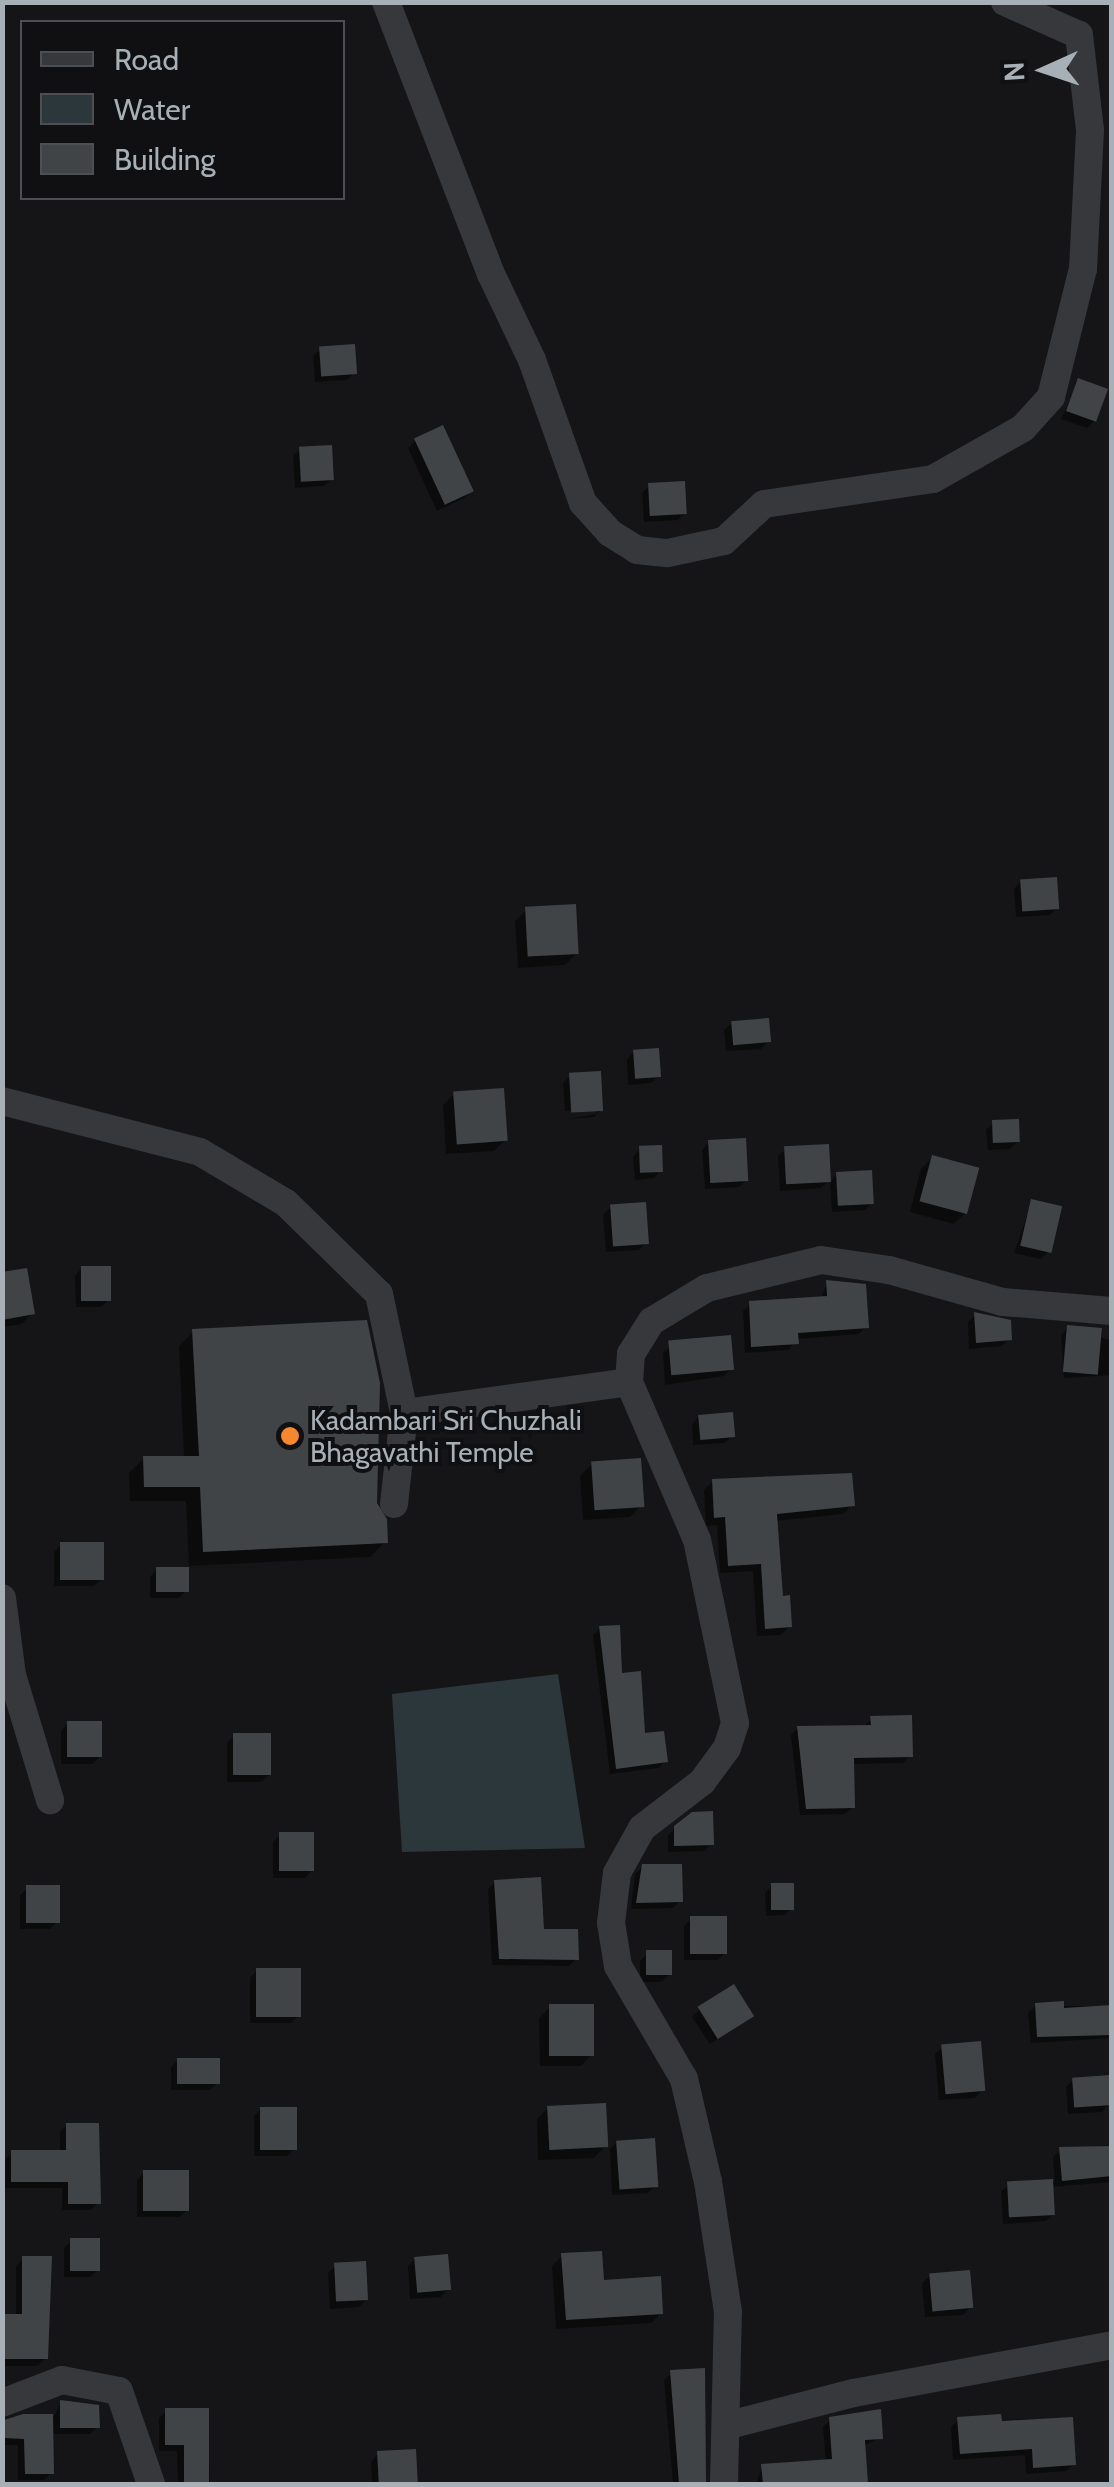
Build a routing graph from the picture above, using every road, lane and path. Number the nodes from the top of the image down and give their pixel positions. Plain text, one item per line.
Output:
1 (386, 2) edge
2 (1005, 2) edge
3 (2, 1100) edge
4 (1112, 1311) edge
5 (630, 1382) junction
6 (404, 1413) junction
7 (394, 1504) dead end
8 (2, 1598) edge
9 (50, 1800) dead end
10 (1112, 2345) edge
11 (2, 2403) edge
12 (729, 2425) junction
13 (151, 2484) edge
14 (724, 2484) edge

1 - 2 street
3 - 6 street
4 - 5 street
5 - 6 street
5 - 12 street
6 - 7 street
8 - 9 street
10 - 12 street
11 - 13 street
12 - 14 street

